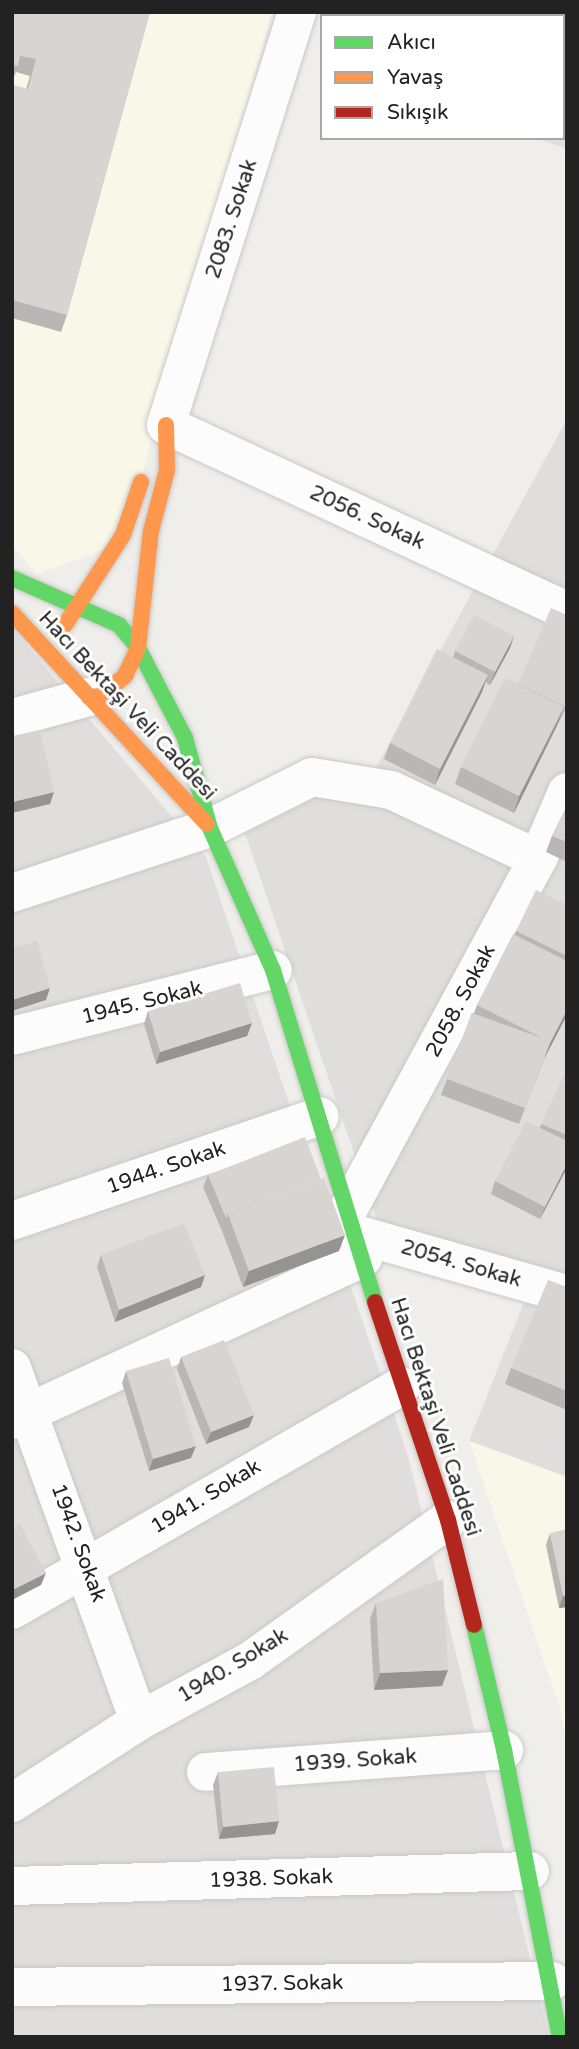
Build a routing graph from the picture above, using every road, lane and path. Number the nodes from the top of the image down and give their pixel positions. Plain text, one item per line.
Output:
1 (297, 12) edge
2 (154, 451) junction
3 (12, 578) edge
4 (79, 606) junction
5 (567, 611) edge
6 (12, 613) edge
7 (138, 648) junction
8 (55, 660) junction
9 (89, 696) junction
10 (12, 718) edge
11 (567, 792) edge
12 (210, 828) junction
13 (538, 859) junction
14 (12, 893) edge
15 (273, 970) junction
16 (12, 1036) edge
17 (320, 1115) junction
18 (12, 1221) edge
19 (356, 1233) junction
20 (567, 1294) edge
21 (12, 1368) edge
22 (401, 1386) junction
23 (21, 1416) edge
24 (448, 1520) junction
25 (88, 1569) junction
26 (12, 1610) edge
27 (139, 1721) junction
28 (504, 1750) junction
29 (206, 1772) dead end
30 (12, 1803) edge
31 (530, 1871) junction
32 (12, 1886) edge
33 (552, 1982) junction
34 (12, 1987) edge
35 (560, 2037) edge

1 - 2 street, 2083. Sokak
2 - 4 street
2 - 5 street, 2056. Sokak
2 - 7 street
3 - 4 street, Hacı Bektaşi Veli Caddesi
4 - 7 street, Hacı Bektaşi Veli Caddesi
4 - 8 street
6 - 8 street, Hacı Bektaşi Veli Caddesi
7 - 9 street
7 - 12 street, Hacı Bektaşi Veli Caddesi
8 - 9 street, Hacı Bektaşi Veli Caddesi
9 - 10 street
9 - 12 street, Hacı Bektaşi Veli Caddesi
11 - 13 street, 2058. Sokak
12 - 13 street
12 - 14 street
12 - 15 street, Hacı Bektaşi Veli Caddesi
13 - 19 street, 2058. Sokak
15 - 16 street, 1945. Sokak
15 - 17 street, Hacı Bektaşi Veli Caddesi
17 - 18 street, 1944. Sokak
17 - 19 street, Hacı Bektaşi Veli Caddesi
19 - 20 street, 2054. Sokak
19 - 22 street, Hacı Bektaşi Veli Caddesi
19 - 23 street
21 - 23 street, 1942. Sokak
22 - 24 street, Hacı Bektaşi Veli Caddesi
22 - 25 street, 1941. Sokak
23 - 25 street, 1942. Sokak
24 - 27 street, 1940. Sokak
24 - 28 street, Hacı Bektaşi Veli Caddesi
25 - 26 street, 1941. Sokak
25 - 27 street, 1942. Sokak
27 - 30 street, 1940. Sokak
28 - 29 street, 1939. Sokak
28 - 31 street, Hacı Bektaşi Veli Caddesi
31 - 32 street, 1938. Sokak
31 - 33 street, Hacı Bektaşi Veli Caddesi
33 - 34 street, 1937. Sokak
33 - 35 street, Hacı Bektaşi Veli Caddesi

